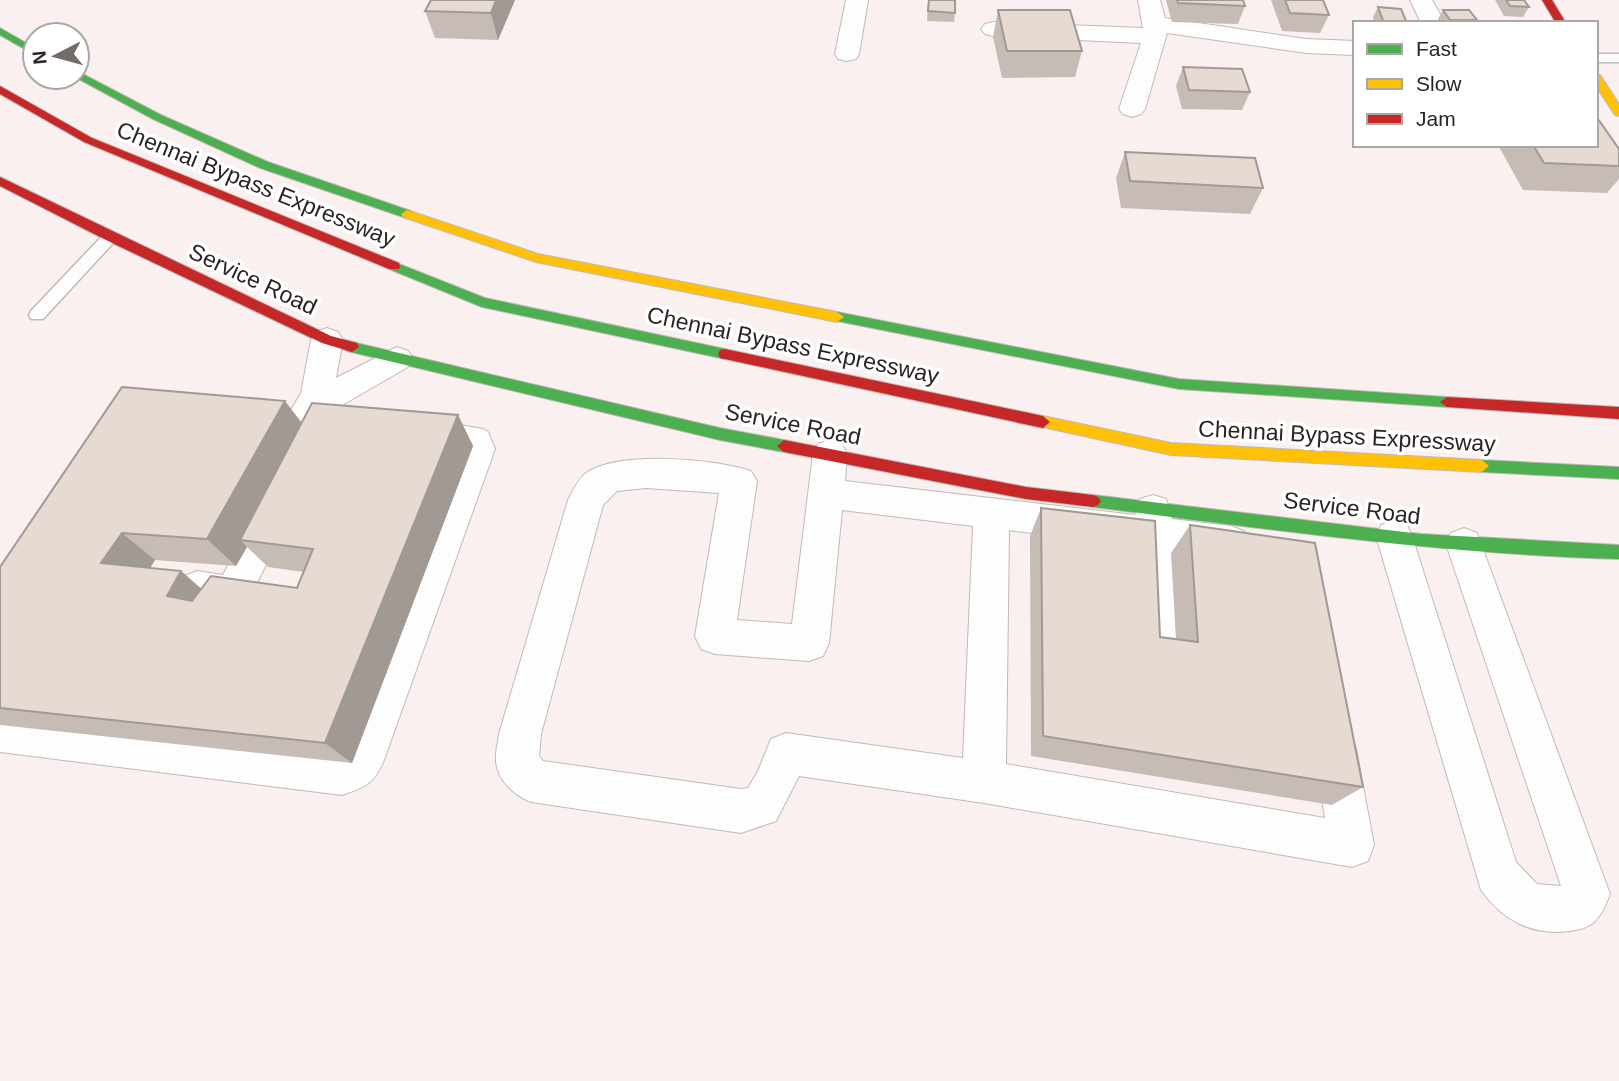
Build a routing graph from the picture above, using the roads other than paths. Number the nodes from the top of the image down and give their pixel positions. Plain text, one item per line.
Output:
1 (857, 0) edge
2 (1421, 0) edge
3 (1547, 0) edge
4 (1153, 20) edge
5 (1432, 21) edge
6 (1560, 21) edge
7 (993, 29) dead end
8 (0, 31) edge
9 (21, 44) edge
10 (1353, 48) edge
11 (847, 54) dead end
12 (1598, 58) edge
13 (1619, 58) edge
14 (1598, 80) edge
15 (91, 82) edge
16 (0, 89) edge
17 (1132, 109) dead end
18 (1619, 113) edge
19 (0, 181) edge
20 (110, 237) junction
21 (37, 314) dead end
22 (327, 340) junction
23 (397, 359) junction
24 (1619, 413) edge
25 (298, 417) junction
26 (745, 439) junction
27 (830, 454) junction
28 (1619, 473) edge
29 (739, 481) junction
30 (825, 494) junction
31 (991, 515) junction
32 (1154, 520) junction
33 (1394, 536) junction
34 (1464, 544) junction
35 (1619, 552) edge
36 (1300, 563) edge
37 (159, 584) edge
38 (233, 593) junction
39 (272, 597) edge
40 (1164, 655) edge
41 (1330, 721) edge
42 (0, 732) edge
43 (984, 782) junction

1 - 11 street
2 - 5 street
3 - 6 main road
4 - 7 street
4 - 10 street
4 - 17 street
8 - 9 main road
12 - 13 lane
14 - 18 main road
15 - 24 main road, Chennai Bypass Expressway
16 - 28 main road, Chennai Bypass Expressway
19 - 20 main road, Service Road
20 - 21 lane
20 - 22 main road, Service Road
22 - 23 main road, Service Road
22 - 25 street
23 - 25 street
23 - 26 main road, Service Road
25 - 38 street
25 - 42 street
26 - 27 main road, Service Road
26 - 29 street
27 - 30 street
27 - 32 main road, Service Road
29 - 30 street
29 - 43 street
30 - 31 street
31 - 32 street
31 - 43 street
32 - 33 main road, Service Road
32 - 36 street
32 - 40 street
33 - 34 main road, Service Road
33 - 34 street
34 - 35 main road, Service Road
37 - 38 street
38 - 39 street
41 - 43 street

